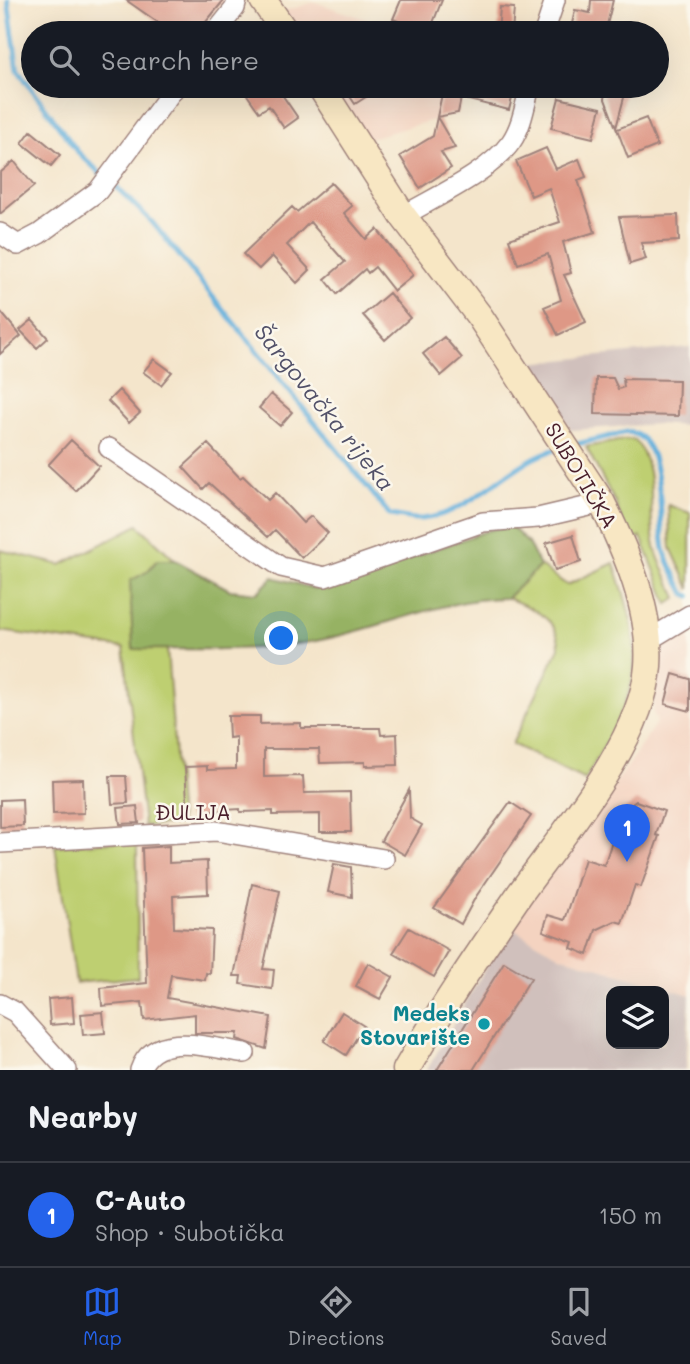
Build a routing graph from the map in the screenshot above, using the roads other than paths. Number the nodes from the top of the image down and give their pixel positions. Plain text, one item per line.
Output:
1 (237, 0) edge
2 (263, 0) edge
3 (555, 0) edge
4 (225, 21) edge
5 (278, 21) edge
6 (548, 21) edge
7 (168, 98) edge
8 (328, 98) edge
9 (527, 98) edge
10 (403, 216) junction
11 (0, 233) edge
12 (109, 448) dead end
13 (602, 503) junction
14 (690, 615) edge
15 (647, 641) junction
16 (0, 843) edge
17 (384, 859) dead end
18 (0, 1004) edge
19 (245, 1053) dead end
20 (67, 1070) edge
21 (140, 1070) edge
22 (406, 1070) edge

1 - 4 street
2 - 5 street
3 - 6 street
7 - 11 street
8 - 10 street, SUBOTIČKA
9 - 10 street
10 - 13 street, SUBOTIČKA
12 - 13 street
13 - 15 street, SUBOTIČKA
14 - 15 street
15 - 22 street, SUBOTIČKA
16 - 17 street, ĐULIJA
18 - 20 street
19 - 21 street

